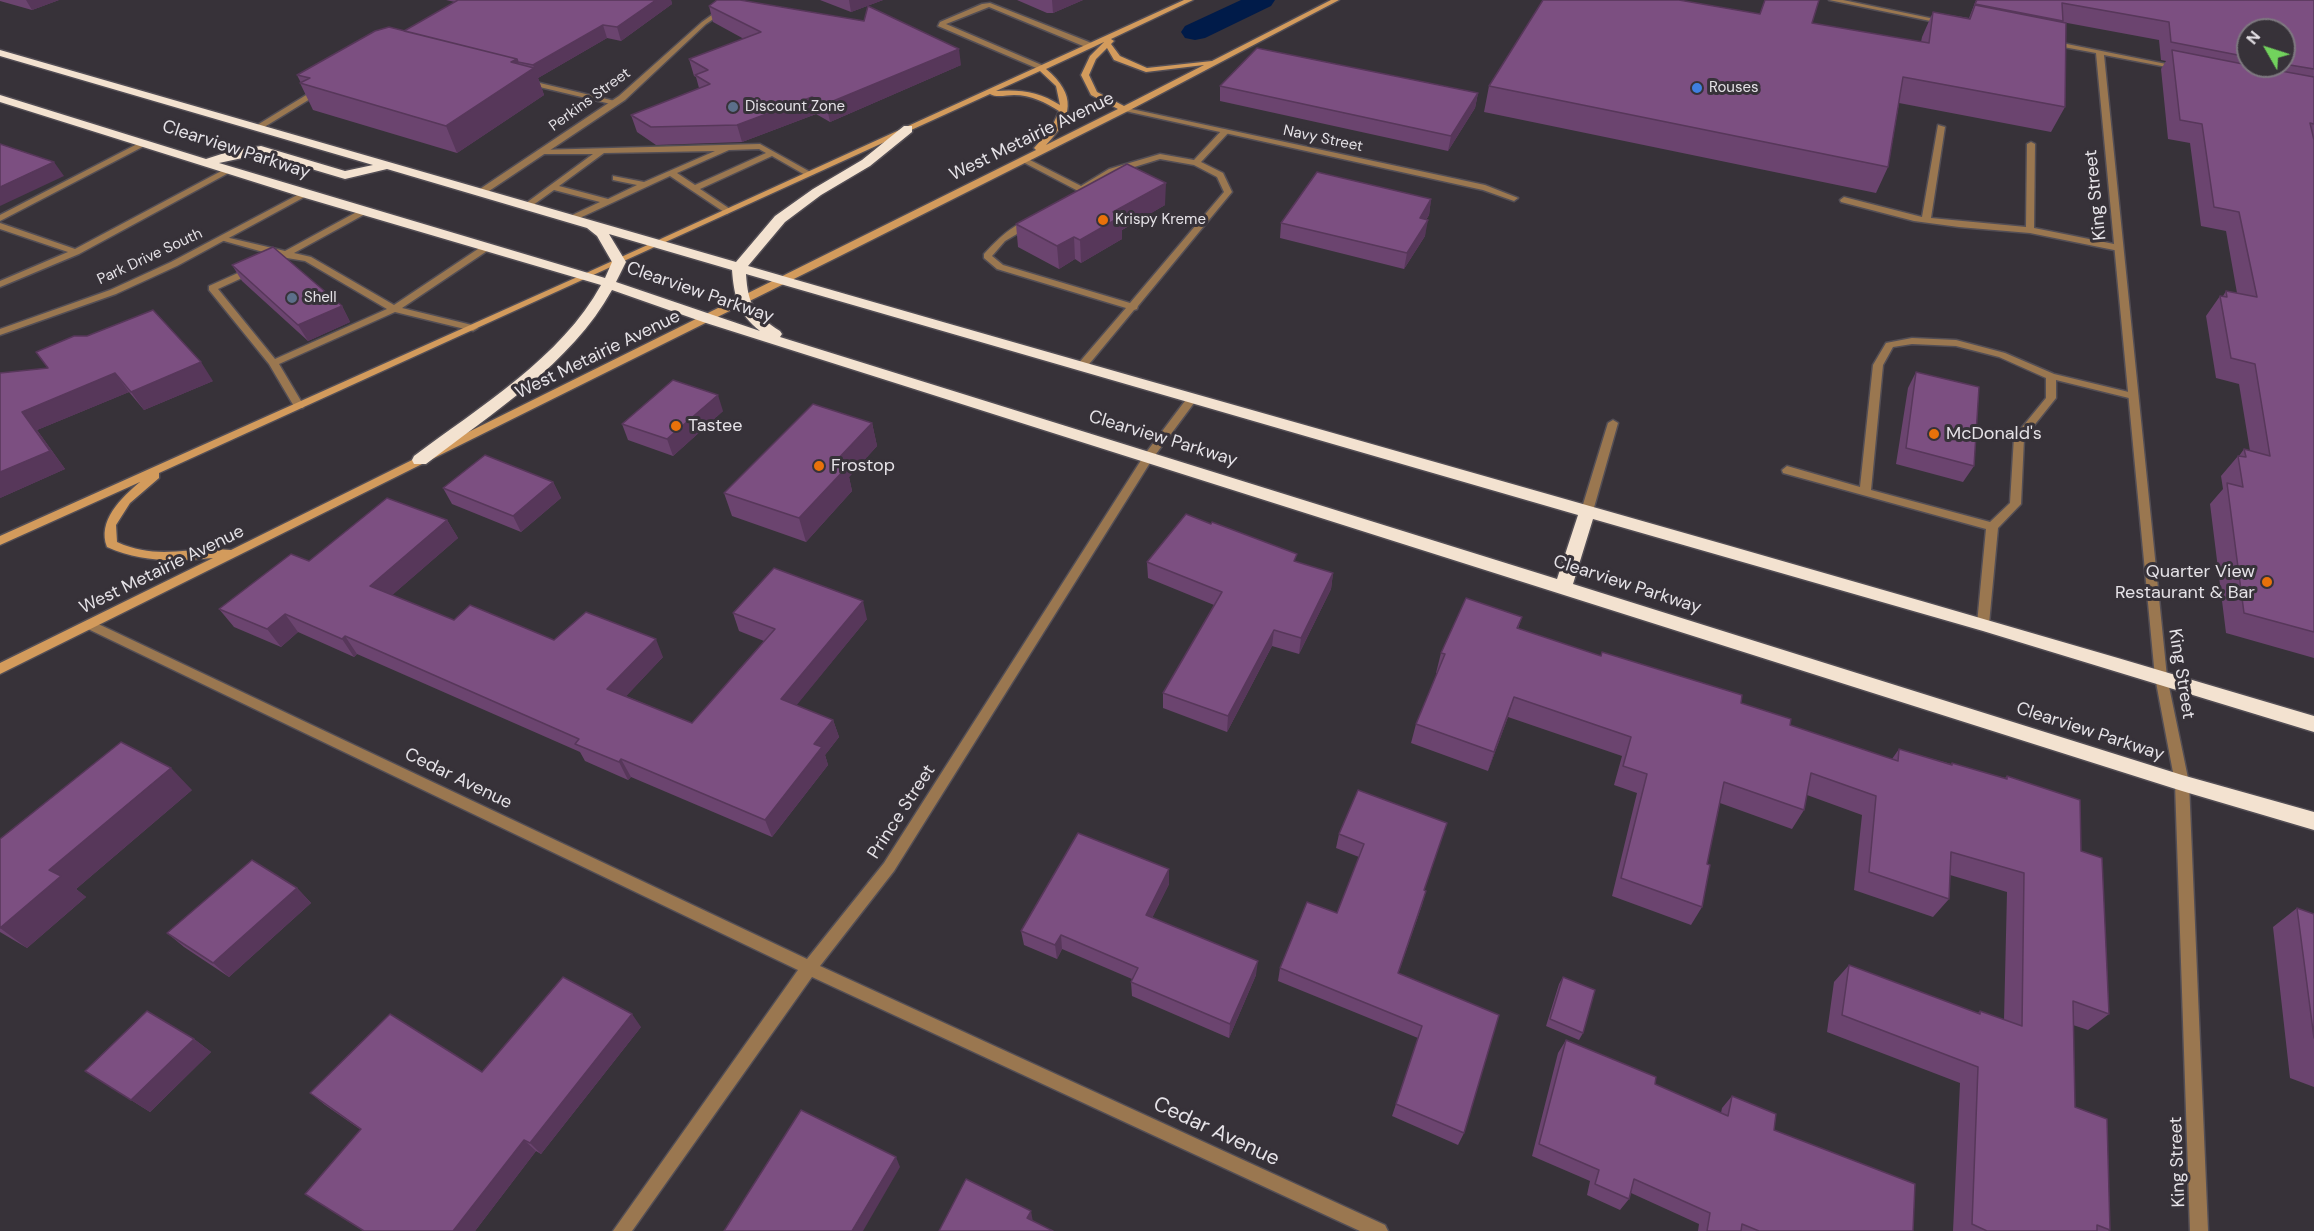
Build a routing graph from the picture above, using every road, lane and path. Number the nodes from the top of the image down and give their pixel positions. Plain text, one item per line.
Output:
1 (738, 0) edge
2 (1190, 0) edge
3 (1336, 0) edge
4 (1832, 0) edge
5 (1948, 23) edge
6 (1129, 28) junction
7 (2042, 41) edge
8 (1107, 43) junction
9 (1091, 45) junction
10 (0, 52) edge
11 (2100, 52) junction
12 (1220, 60) junction
13 (1041, 68) junction
14 (2189, 69) edge
15 (513, 78) edge
16 (330, 84) edge
17 (979, 97) junction
18 (0, 98) edge
19 (615, 103) junction
20 (1125, 109) junction
21 (1063, 110) junction
22 (258, 127) junction
23 (1941, 127) dead end
24 (908, 129) junction
25 (1226, 131) junction
26 (146, 143) junction
27 (2031, 144) dead end
28 (728, 148) junction
29 (602, 151) junction
30 (541, 152) junction
31 (773, 153) junction
32 (1023, 160) junction
33 (209, 162) junction
34 (1196, 163) junction
35 (390, 164) junction
36 (578, 169) junction
37 (230, 170) junction
38 (588, 172) dead end
39 (671, 173) junction
40 (810, 174) junction
41 (616, 177) dead end
42 (646, 184) junction
43 (553, 187) junction
44 (694, 189) junction
45 (1082, 190) junction
46 (480, 193) junction
47 (306, 194) junction
48 (1072, 196) edge
49 (1514, 198) dead end
50 (1844, 200) dead end
51 (609, 202) junction
52 (526, 206) junction
53 (364, 211) junction
54 (727, 212) junction
55 (1042, 214) edge
56 (0, 218) edge
57 (571, 219) junction
58 (1926, 220) junction
59 (585, 223) junction
60 (0, 226) edge
61 (2030, 230) junction
62 (221, 239) junction
63 (657, 244) junction
64 (487, 247) junction
65 (2119, 248) junction
66 (76, 252) junction
67 (286, 254) junction
68 (619, 262) junction
69 (739, 268) junction
70 (587, 276) junction
71 (781, 280) junction
72 (0, 284) edge
73 (609, 284) junction
74 (741, 301) junction
75 (1134, 306) junction
76 (394, 309) junction
77 (708, 319) junction
78 (473, 328) junction
79 (0, 332) edge
80 (793, 345) junction
81 (273, 363) junction
82 (1081, 367) junction
83 (2051, 376) junction
84 (2133, 396) junction
85 (1192, 399) junction
86 (299, 406) junction
87 (1613, 423) dead end
88 (1149, 456) junction
89 (420, 460) junction
90 (165, 466) junction
91 (1786, 470) dead end
92 (1865, 492) junction
93 (1587, 511) junction
94 (1992, 527) junction
95 (0, 541) edge
96 (234, 553) junction
97 (1563, 586) junction
98 (1983, 624) junction
99 (90, 625) junction
100 (0, 669) edge
101 (2161, 677) junction
102 (2314, 724) edge
103 (2182, 783) junction
104 (2314, 821) edge
105 (809, 969) junction
106 (622, 1231) edge
107 (1379, 1231) edge
108 (2199, 1231) edge

1 - 19 street, Perkins Street
2 - 6 main road
3 - 12 main road, West Metairie Avenue
4 - 5 street
6 - 8 main road
6 - 9 main road
7 - 11 street
8 - 12 main road
8 - 20 main road
9 - 13 main road
9 - 13 street
10 - 22 highway, Clearview Parkway
11 - 14 street
11 - 65 street, King Street
12 - 20 main road, West Metairie Avenue
13 - 17 main road
13 - 21 main road
15 - 19 street
16 - 22 street
17 - 21 main road
17 - 24 main road
18 - 26 highway, Clearview Parkway
19 - 30 street, Perkins Street
20 - 25 street, Navy Street
20 - 32 main road, West Metairie Avenue
21 - 32 main road
22 - 35 highway, Clearview Parkway
23 - 58 street
24 - 40 main road
24 - 69 highway
25 - 34 street
25 - 49 street, Navy Street
26 - 33 highway, Clearview Parkway
26 - 56 street
27 - 61 street
28 - 29 street
28 - 31 street
28 - 39 street
29 - 30 street
29 - 36 street
30 - 46 street, Perkins Street
31 - 40 street
31 - 44 street
32 - 45 street
32 - 71 main road, West Metairie Avenue
33 - 35 highway
33 - 37 highway, Clearview Parkway
34 - 45 street
34 - 75 street
35 - 46 highway, Clearview Parkway
36 - 38 street
36 - 43 street
37 - 47 highway, Clearview Parkway
37 - 66 street
39 - 42 street
39 - 44 street
40 - 54 main road
41 - 42 street
42 - 51 street
43 - 51 street
43 - 52 street
44 - 54 street
45 - 48 street
46 - 52 highway, Clearview Parkway
47 - 53 highway, Clearview Parkway
47 - 62 street, Park Drive South
50 - 58 street
51 - 57 street
52 - 57 highway, Clearview Parkway
53 - 64 highway, Clearview Parkway
53 - 67 street
54 - 63 main road
55 - 75 street
57 - 59 highway, Clearview Parkway
58 - 61 street
59 - 63 highway, Clearview Parkway
59 - 68 highway
60 - 66 street
61 - 65 street
62 - 67 street
62 - 79 street, Park Drive South
63 - 68 main road
63 - 69 highway, Clearview Parkway
64 - 70 highway, Clearview Parkway
64 - 76 street
65 - 84 street, King Street
66 - 72 street
67 - 76 street
67 - 81 street
68 - 70 main road
68 - 73 highway
69 - 71 highway, Clearview Parkway
69 - 74 highway
70 - 73 highway, Clearview Parkway
70 - 78 main road
71 - 74 main road, West Metairie Avenue
71 - 82 highway, Clearview Parkway
73 - 77 highway, Clearview Parkway
73 - 89 highway
74 - 77 main road, West Metairie Avenue
74 - 80 highway
75 - 82 street
76 - 78 street
76 - 81 street
77 - 80 highway, Clearview Parkway
77 - 89 main road, West Metairie Avenue
78 - 86 main road
80 - 88 highway, Clearview Parkway
81 - 86 street
82 - 85 highway, Clearview Parkway
83 - 84 street
83 - 92 street
83 - 94 street
84 - 101 street, King Street
85 - 88 street, Prince Street
85 - 93 highway, Clearview Parkway
86 - 90 main road
87 - 93 street
88 - 97 highway, Clearview Parkway
88 - 105 street, Prince Street
89 - 96 main road, West Metairie Avenue
90 - 95 main road
90 - 96 main road
91 - 92 street
92 - 94 street
93 - 97 highway
93 - 98 highway, Clearview Parkway
94 - 98 street
96 - 99 main road, West Metairie Avenue
97 - 103 highway, Clearview Parkway
98 - 101 highway, Clearview Parkway
99 - 100 main road, West Metairie Avenue
99 - 105 street, Cedar Avenue
101 - 102 highway, Clearview Parkway
101 - 103 street, King Street
103 - 104 highway, Clearview Parkway
103 - 108 street, King Street
105 - 106 street, Prince Street
105 - 107 street, Cedar Avenue

